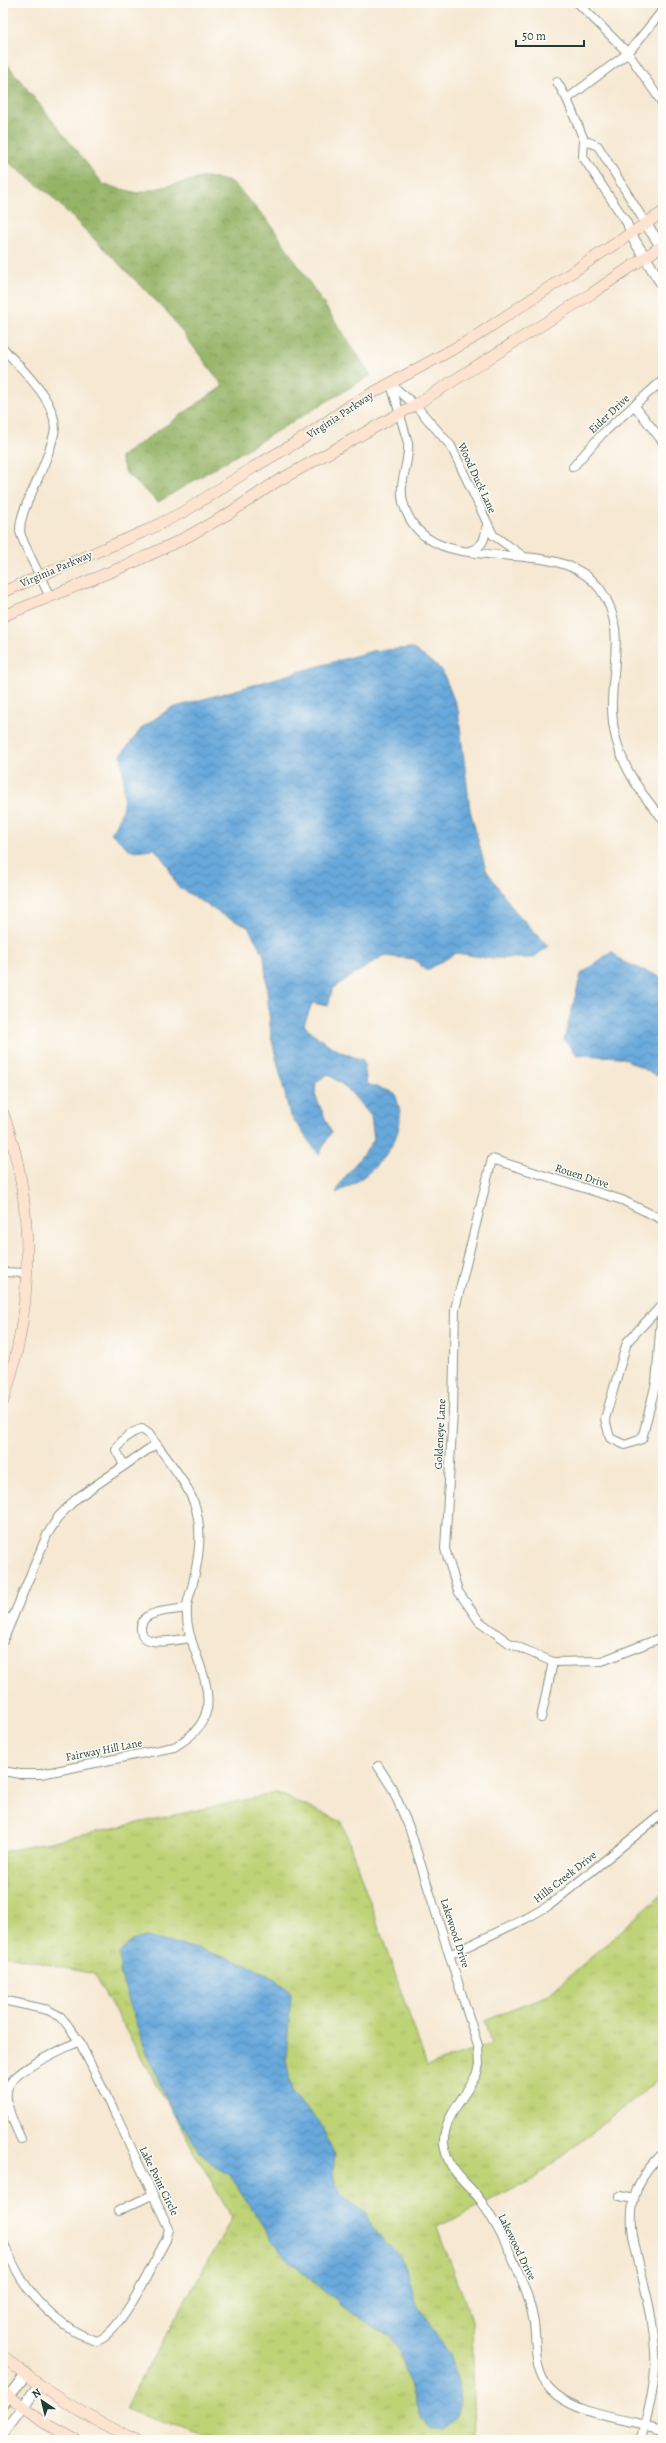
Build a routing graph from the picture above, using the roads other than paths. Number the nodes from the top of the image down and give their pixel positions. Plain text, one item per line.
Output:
1 (578, 3) edge
2 (663, 10) edge
3 (628, 54) junction
4 (557, 82) dead end
5 (567, 99) junction
6 (663, 104) edge
7 (584, 140) junction
8 (663, 212) edge
9 (646, 224) junction
10 (631, 235) junction
11 (662, 247) edge
12 (646, 257) junction
13 (663, 286) edge
14 (3, 348) edge
15 (663, 380) edge
16 (391, 384) junction
17 (415, 405) junction
18 (634, 405) junction
19 (400, 414) junction
20 (663, 442) edge
21 (573, 468) dead end
22 (487, 525) junction
23 (464, 552) junction
24 (523, 556) junction
25 (40, 576) junction
26 (3, 592) edge
27 (50, 597) junction
28 (3, 616) edge
29 (663, 819) edge
30 (3, 1112) edge
31 (492, 1159) joint
32 (663, 1220) edge
33 (3, 1272) edge
34 (26, 1273) junction
35 (662, 1305) edge
36 (3, 1401) edge
37 (156, 1444) junction
38 (124, 1465) junction
39 (187, 1608) junction
40 (7, 1618) edge
41 (4, 1637) edge
42 (663, 1637) edge
43 (191, 1638) junction
44 (552, 1662) junction
45 (540, 1718) dead end
46 (378, 1766) dead end
47 (3, 1771) edge
48 (663, 1813) edge
49 (451, 1954) junction
50 (3, 2000) edge
51 (79, 2042) junction
52 (21, 2139) dead end
53 (663, 2153) edge
54 (152, 2195) junction
55 (620, 2196) dead end
56 (634, 2199) junction
57 (118, 2211) dead end
58 (3, 2242) edge
59 (3, 2356) edge
60 (26, 2374) junction
61 (39, 2385) junction
62 (5, 2397) edge
63 (23, 2407) junction
64 (645, 2424) junction
65 (663, 2429) edge
66 (3, 2433) edge
67 (76, 2440) edge
68 (136, 2440) edge
69 (640, 2440) edge

1 - 3 street
2 - 3 street
3 - 5 street
3 - 6 street
4 - 5 street
5 - 7 street
7 - 9 street
7 - 10 street
8 - 9 main road, Virginia Parkway
9 - 10 main road, Virginia Parkway
9 - 11 street
10 - 12 street
10 - 16 main road, Virginia Parkway
11 - 12 main road
12 - 13 street
12 - 17 main road
14 - 25 street
15 - 18 street, Eider Drive
16 - 17 street, Wood Duck Lane
16 - 19 street, Wood Duck Lane
16 - 25 main road, Virginia Parkway
17 - 19 main road
17 - 22 street, Wood Duck Lane
18 - 20 street
18 - 21 street, Eider Drive
19 - 23 street, Wood Duck Lane
19 - 27 main road
22 - 23 street, Wood Duck Lane
22 - 24 street, Wood Duck Lane
23 - 24 street, Wood Duck Lane
24 - 29 street, Wood Duck Lane
25 - 26 main road, Virginia Parkway
25 - 27 street
27 - 28 main road
30 - 34 main road
31 - 32 street, Rouen Drive
31 - 44 street, Goldeneye Lane
33 - 34 street
34 - 36 main road
35 - 35 street
37 - 38 street
37 - 38 street
37 - 39 street
38 - 40 street
39 - 43 street
39 - 43 street
40 - 41 street
42 - 44 street
43 - 47 street, Fairway Hill Lane
44 - 45 street
46 - 49 street, Lakewood Drive
48 - 49 street, Hills Creek Drive
49 - 64 street, Lakewood Drive
50 - 51 street, Lake Point Circle
51 - 52 street
51 - 54 street, Lake Point Circle
53 - 56 street
54 - 57 street
54 - 58 street, Lake Point Circle
55 - 56 street
56 - 64 street
59 - 60 main road
60 - 61 main road
60 - 62 street
61 - 63 street
61 - 68 main road
62 - 63 main road
63 - 66 street
63 - 67 main road
64 - 65 street, Lakewood Drive
64 - 69 street

